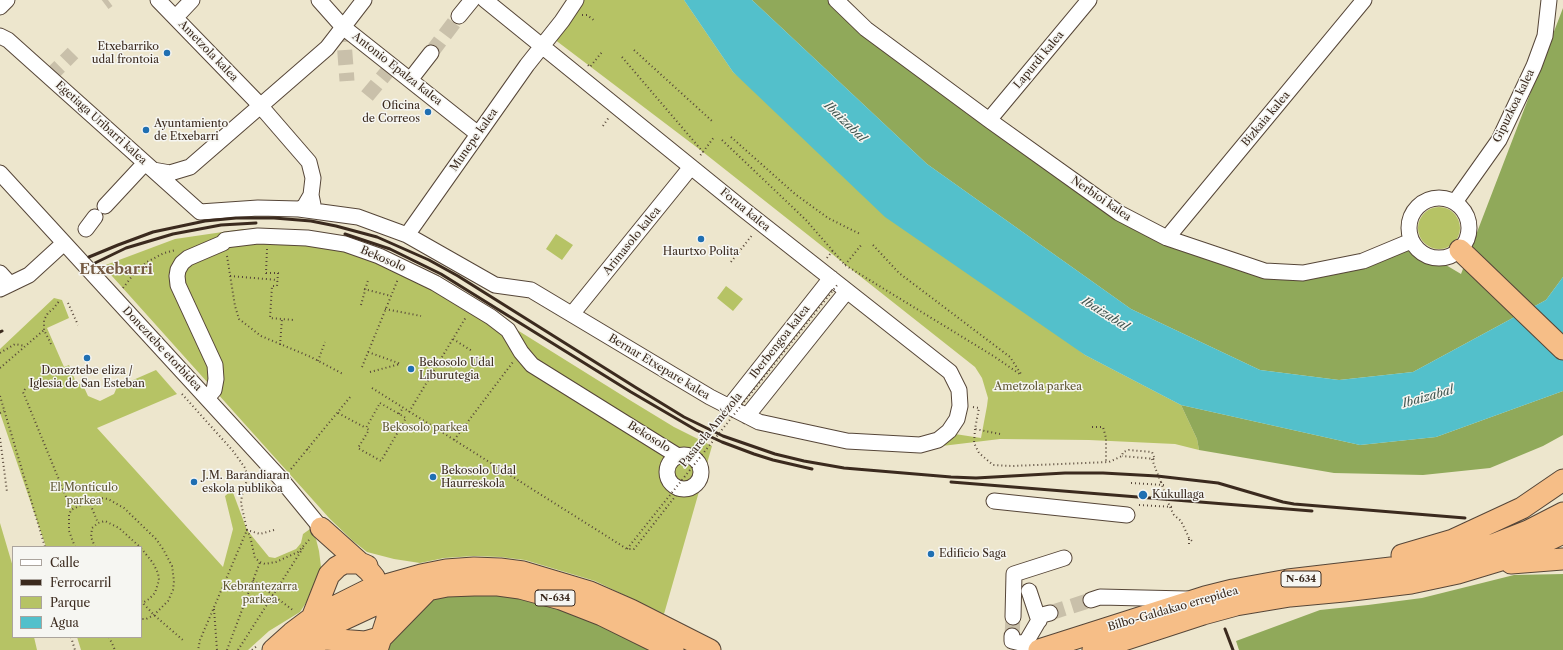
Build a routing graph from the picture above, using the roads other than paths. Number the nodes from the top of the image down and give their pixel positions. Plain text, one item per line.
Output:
1 (7, 0) edge
2 (158, 0) edge
3 (192, 0) edge
4 (319, 0) edge
5 (364, 0) edge
6 (472, 0) edge
7 (485, 0) edge
8 (576, 0) edge
9 (836, 0) edge
10 (1088, 0) edge
11 (1549, 0) edge
12 (1356, 3) edge
13 (0, 7) edge
14 (459, 16) tunnel mouth
15 (176, 17) junction
16 (343, 27) junction
17 (0, 36) edge
18 (541, 46) junction
19 (431, 53) tunnel mouth
20 (410, 80) junction
21 (259, 104) junction
22 (989, 120) junction
23 (478, 134) junction
24 (149, 167) junction
25 (691, 167) junction
26 (0, 173) edge
27 (311, 195) junction
28 (1455, 202) junction
29 (299, 209) junction
30 (200, 212) joint
31 (323, 213) junction
32 (86, 229) dead end
33 (407, 235) junction
34 (1167, 238) junction
35 (1411, 241) junction
36 (64, 243) junction
37 (1460, 250) junction
38 (3, 282) edge
39 (839, 284) junction
40 (572, 314) junction
41 (1563, 349) edge
42 (950, 372) joint
43 (207, 398) junction
44 (729, 407) junction
45 (747, 416) junction
46 (678, 456) junction
47 (1563, 480) edge
48 (994, 502) dead end
49 (1563, 513) edge
50 (1127, 516) dead end
51 (1563, 532) edge
52 (315, 533) junction
53 (1064, 558) dead end
54 (1563, 559) edge
55 (360, 563) junction
56 (1481, 566) junction
57 (329, 575) junction
58 (1288, 580) junction
59 (424, 582) junction
60 (1028, 585) junction
61 (381, 594) junction
62 (1014, 599) junction
63 (1198, 599) junction
64 (1091, 600) tunnel mouth
65 (337, 614) junction
66 (304, 615) junction
67 (1013, 617) tunnel mouth
68 (1012, 636) dead end
69 (380, 643) edge
70 (1129, 643) edge
71 (350, 645) edge
72 (265, 648) edge
73 (300, 648) edge
74 (1030, 648) edge
75 (674, 650) edge
76 (710, 650) edge
77 (1093, 650) edge

1 - 13 street
2 - 15 street, Ametzola kalea
3 - 15 street
4 - 16 street, Antonio Epalza kalea
5 - 16 street
6 - 14 street
7 - 18 street, Forua kalea
8 - 18 street
9 - 22 street, Nerbioi kalea
10 - 22 street, Lapurdi kalea
11 - 28 street, Gipuzkoa kalea
12 - 34 street, Bizkaia kalea
15 - 21 street, Ametzola kalea
16 - 20 street, Antonio Epalza kalea
16 - 21 street
17 - 24 street, Egetiaga Uribarri kalea
18 - 23 street, Munepe kalea
18 - 25 street, Forua kalea
19 - 20 street
20 - 23 street, Antonio Epalza kalea
21 - 24 street
21 - 27 street, Ametzola kalea
22 - 34 street, Nerbioi kalea
23 - 33 street, Munepe kalea
24 - 30 street, Egetiaga Uribarri kalea
24 - 32 street
25 - 39 street, Forua kalea
25 - 40 street, Arimasolo kalea
26 - 36 street, Doneztebe etorbidea
27 - 29 street
27 - 31 street
28 - 35 street
28 - 37 street
29 - 30 street, Bernar Etxepare kalea
29 - 31 street, Bernar Etxepare kalea
31 - 33 street, Bernar Etxepare kalea
33 - 40 street, Bernar Etxepare kalea
34 - 35 street, Nerbioi kalea
35 - 37 street
36 - 38 street
36 - 43 street, Doneztebe etorbidea
37 - 41 highway
39 - 42 street, Forua kalea
39 - 44 street, Iberbengoa kalea
39 - 45 street, Iberbengoa kalea
40 - 44 street, Bernar Etxepare kalea
42 - 45 street, Bernar Etxepare kalea
43 - 46 street, Bekosolo
43 - 52 street, Doneztebe etorbidea
44 - 45 street, Bernar Etxepare kalea
46 - 46 street
47 - 58 highway
48 - 50 street
49 - 58 highway, Bilbo-Galdakao errepidea / N-634
51 - 56 highway, Bilbo-Galdakao errepidea / N-634
52 - 55 highway
52 - 57 highway
53 - 60 street
54 - 56 highway
55 - 57 highway
55 - 59 highway
55 - 61 highway
56 - 70 highway, Bilbo-Galdakao errepidea / N-634
57 - 65 highway
57 - 66 highway
58 - 63 highway, Bilbo-Galdakao errepidea / N-634
59 - 61 highway, N-634
59 - 69 highway
59 - 75 highway, N-634
59 - 76 highway, N-634
60 - 62 street
60 - 62 street
60 - 74 street
61 - 65 highway, N-634
61 - 69 highway
62 - 67 street
63 - 64 street
63 - 74 highway, Bilbo-Galdakao errepidea / N-634
65 - 66 highway, N-634
65 - 71 highway
65 - 73 highway, N-634
66 - 72 highway, N-634
68 - 74 street
69 - 71 highway
70 - 77 highway, Bilbo-Galdakao errepidea / N-634
71 - 73 highway

